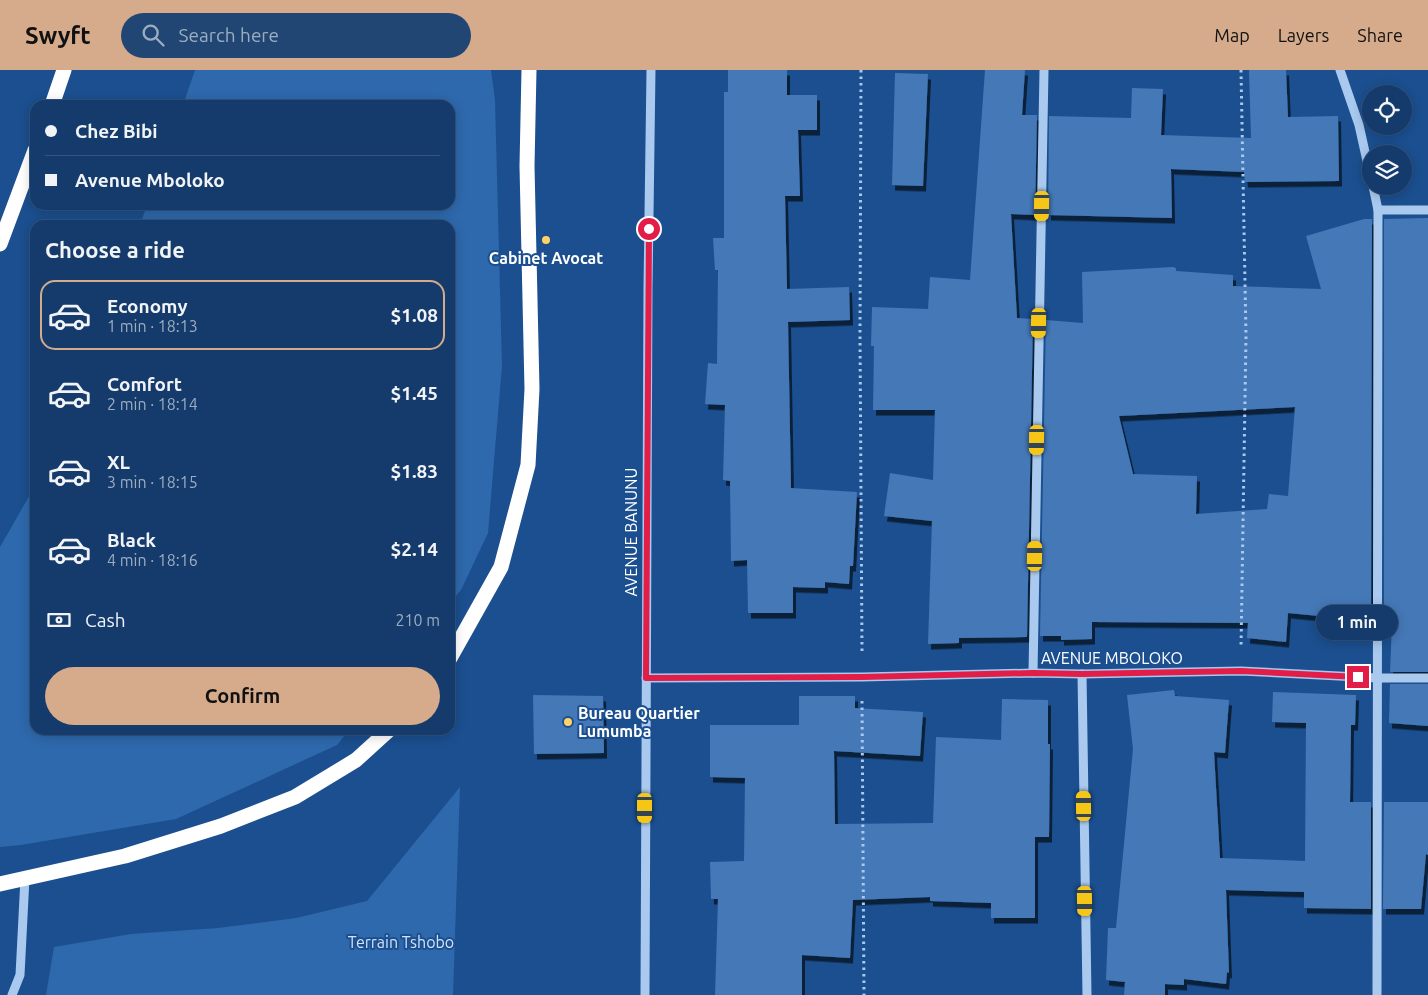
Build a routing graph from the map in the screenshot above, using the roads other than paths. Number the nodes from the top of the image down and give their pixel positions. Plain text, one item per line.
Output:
1 (64, 70) edge
2 (529, 70) edge
3 (651, 70) edge
4 (1044, 70) edge
5 (1340, 70) edge
6 (54, 100) edge
7 (1363, 145) edge
8 (30, 163) edge
9 (1375, 195) edge
10 (1378, 210) junction
11 (1428, 210) edge
12 (0, 244) edge
13 (455, 649) edge
14 (1033, 673) junction
15 (1082, 674) junction
16 (646, 678) junction
17 (1378, 678) junction
18 (1428, 678) edge
19 (384, 735) edge
20 (25, 878) junction
21 (0, 884) edge
22 (12, 995) edge
23 (645, 995) edge
24 (1086, 995) edge
25 (1377, 995) edge

1 - 6 highway
2 - 13 highway
3 - 16 street, AVENUE BANUNU
4 - 14 street
5 - 7 street
8 - 12 highway
9 - 10 street
10 - 11 street
10 - 17 street
14 - 15 street, AVENUE MBOLOKO
14 - 16 street, AVENUE MBOLOKO
15 - 17 street, AVENUE MBOLOKO
15 - 24 street
16 - 23 street, AVENUE BANUNU
17 - 18 street, AVENUE MBOLOKO
17 - 25 street
19 - 20 highway
20 - 21 highway
20 - 22 street

